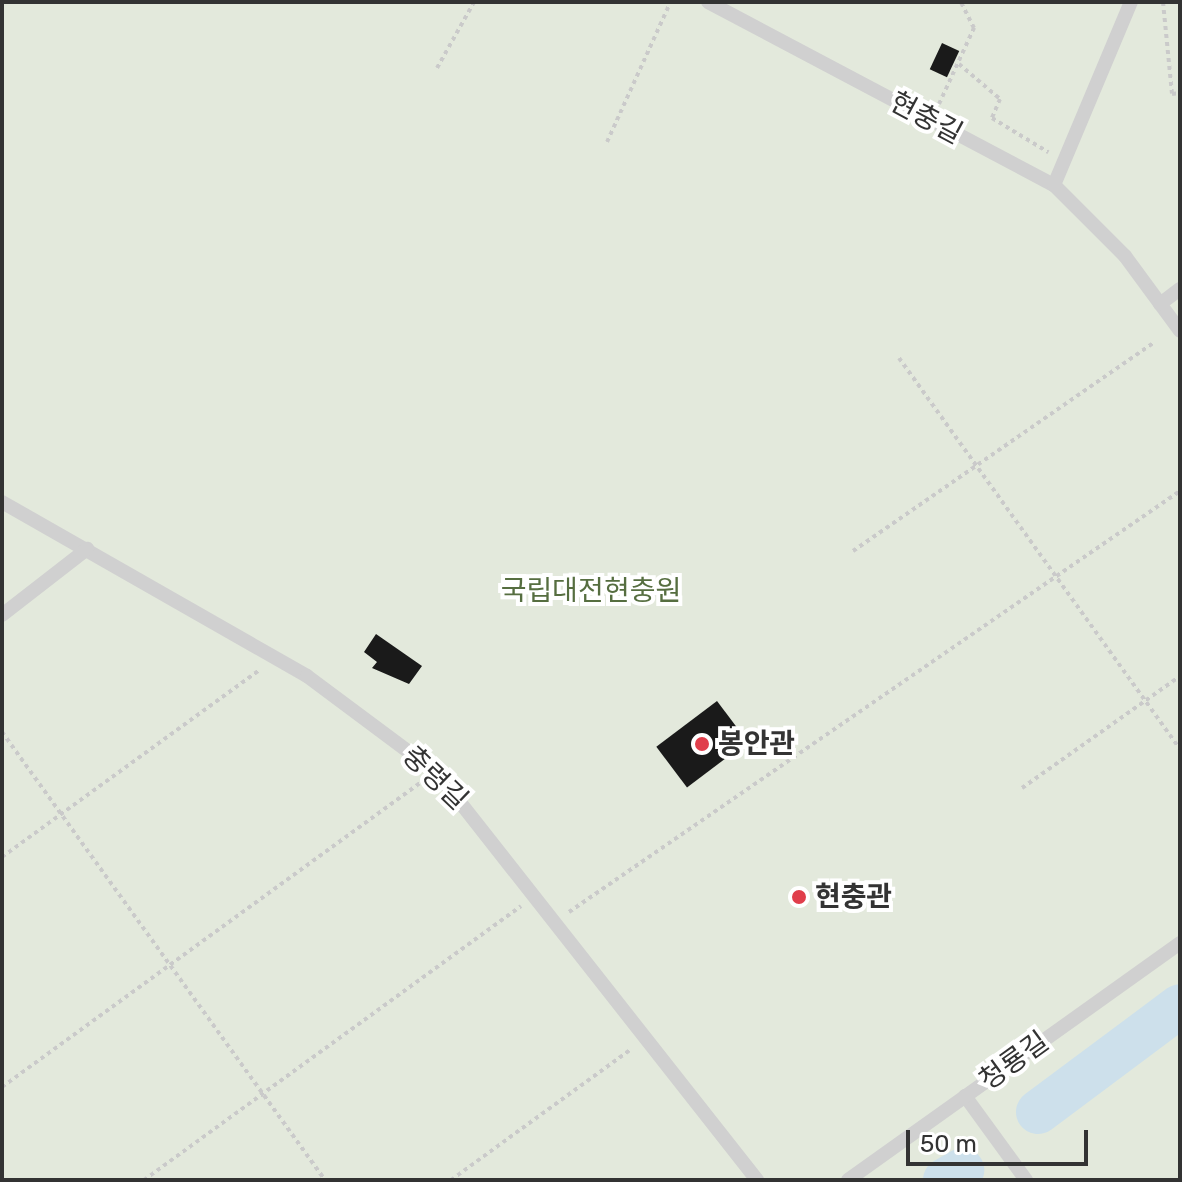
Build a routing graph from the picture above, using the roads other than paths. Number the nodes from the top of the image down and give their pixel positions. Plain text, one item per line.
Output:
1 (708, 2) edge
2 (1131, 2) edge
3 (1054, 185) junction
4 (1180, 289) edge
5 (1160, 304) junction
6 (1180, 331) edge
7 (2, 502) edge
8 (87, 549) junction
9 (2, 615) edge
10 (1180, 943) edge
11 (965, 1096) junction
12 (757, 1180) edge
13 (848, 1180) edge
14 (1026, 1180) edge

1 - 3 lane, 현충길
2 - 3 lane
3 - 5 lane, 현충길
4 - 5 lane
5 - 6 lane, 현충길
7 - 8 lane, 충령길
8 - 9 lane
8 - 12 lane, 충령길
10 - 11 lane, 청룡길
11 - 13 lane, 청룡길
11 - 14 lane

